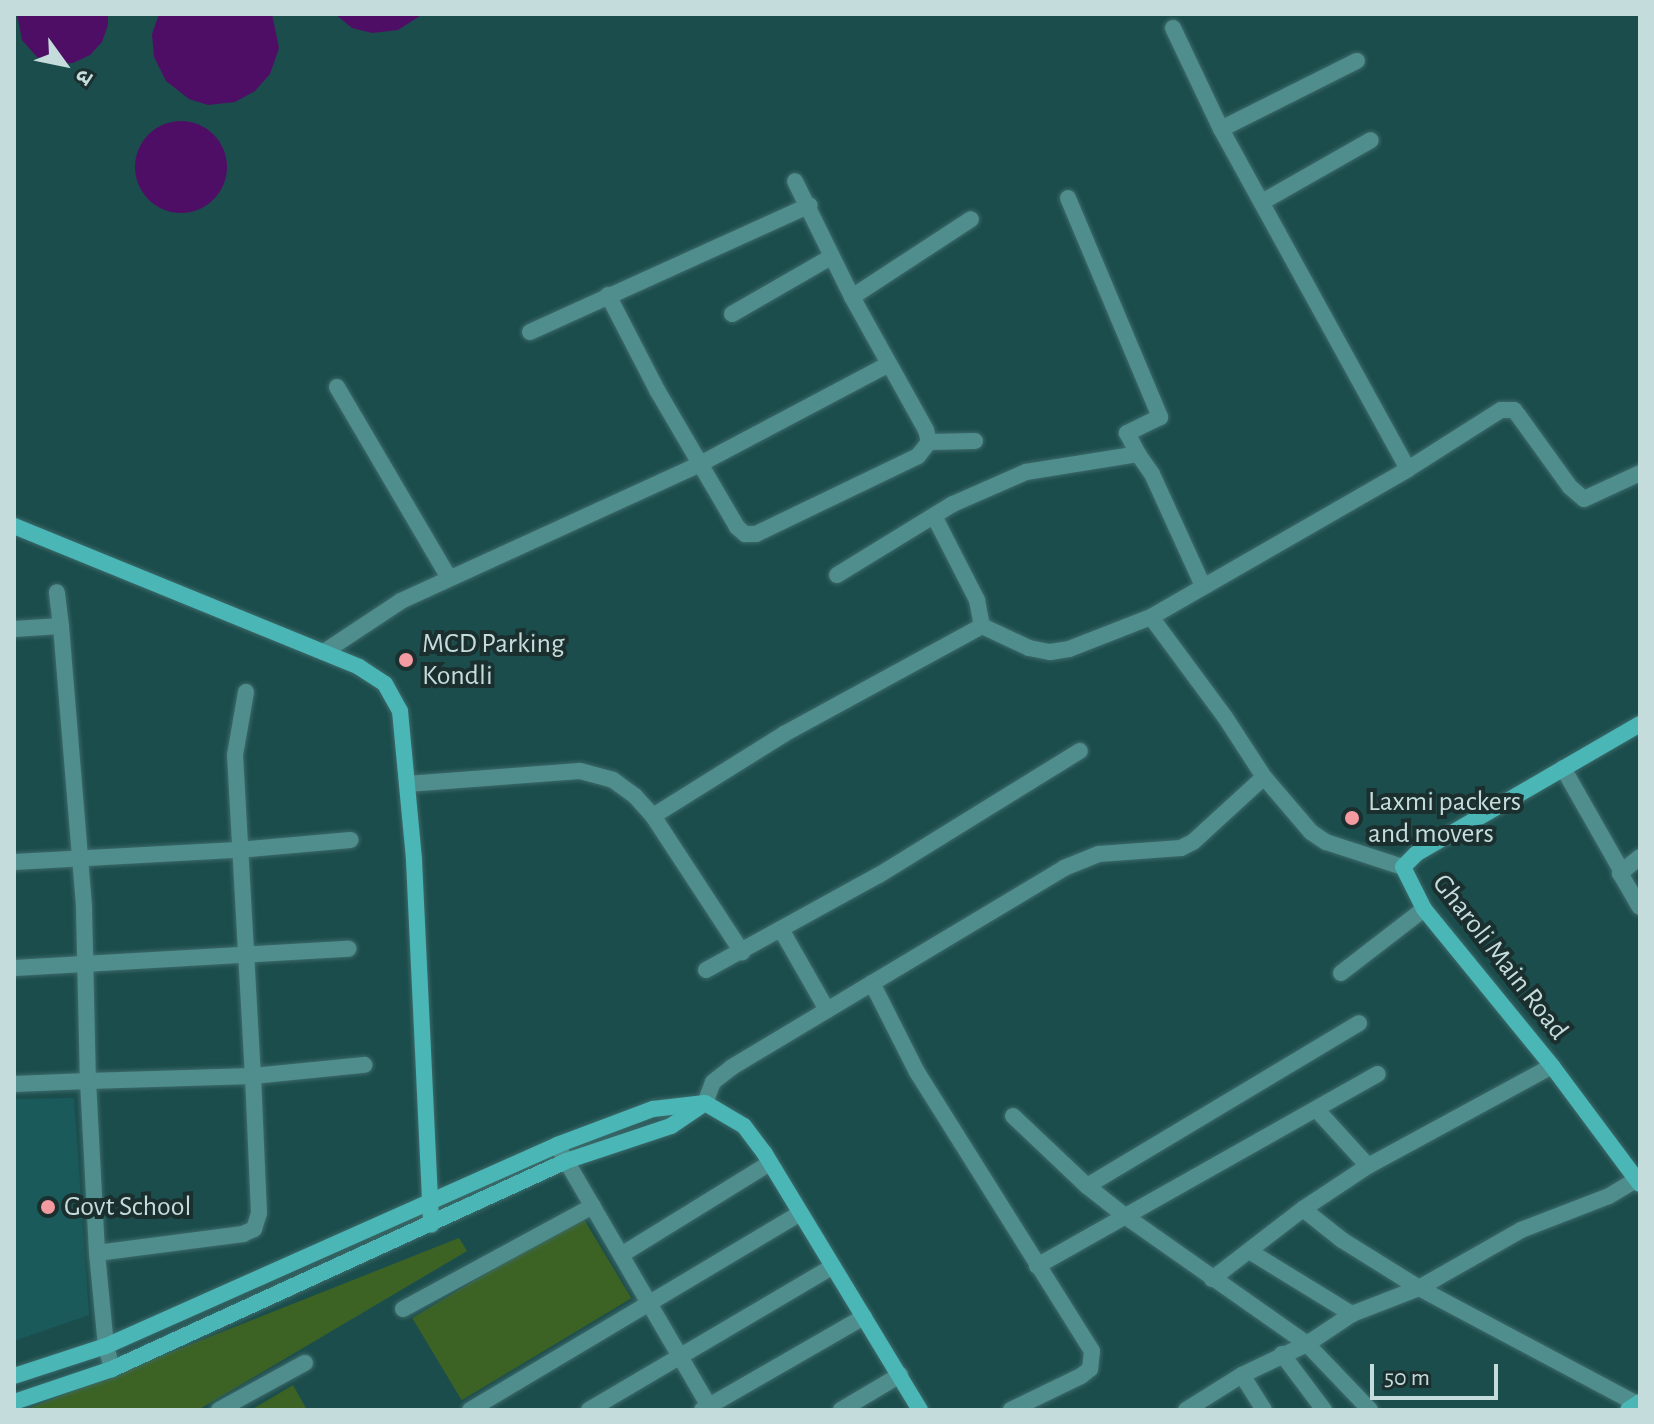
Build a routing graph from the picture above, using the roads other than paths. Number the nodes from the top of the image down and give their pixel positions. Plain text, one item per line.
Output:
1 (1173, 28) dead end
2 (1357, 61) dead end
3 (1221, 129) junction
4 (1371, 140) dead end
5 (795, 181) dead end
6 (1068, 198) dead end
7 (1262, 202) junction
8 (810, 205) junction
9 (971, 219) dead end
10 (831, 257) junction
11 (608, 295) junction
12 (852, 297) junction
13 (732, 314) dead end
14 (530, 332) dead end
15 (887, 365) junction
16 (337, 387) dead end
17 (975, 441) dead end
18 (929, 442) junction
19 (1138, 454) junction
20 (700, 464) junction
21 (1408, 469) junction
22 (1640, 473) edge
23 (935, 518) junction
24 (14, 526) edge
25 (837, 575) dead end
26 (449, 578) junction
27 (1203, 586) junction
28 (57, 592) dead end
29 (1151, 617) junction
30 (61, 626) junction
31 (982, 626) junction
32 (14, 629) edge
33 (324, 652) junction
34 (246, 692) dead end
35 (1640, 724) edge
36 (1080, 751) dead end
37 (1563, 768) junction
38 (1264, 777) junction
39 (407, 784) junction
40 (653, 816) junction
41 (351, 840) dead end
42 (238, 850) junction
43 (1640, 857) edge
44 (80, 858) junction
45 (14, 862) edge
46 (1403, 867) junction
47 (1621, 870) junction
48 (1640, 907) edge
49 (1424, 909) junction
50 (782, 931) junction
51 (348, 949) dead end
52 (742, 952) junction
53 (248, 956) junction
54 (84, 965) junction
55 (14, 968) edge
56 (706, 970) dead end
57 (1341, 973) dead end
58 (872, 983) junction
59 (827, 1010) junction
60 (1359, 1023) dead end
61 (364, 1065) dead end
62 (1552, 1066) junction
63 (1378, 1074) dead end
64 (253, 1076) junction
65 (88, 1081) junction
66 (14, 1084) edge
67 (705, 1103) junction
68 (1316, 1109) junction
69 (1013, 1116) dead end
70 (557, 1145) junction
71 (566, 1161) junction
72 (770, 1163) junction
73 (1368, 1166) junction
74 (1638, 1182) edge
75 (1087, 1186) junction
76 (430, 1202) junction
77 (593, 1206) junction
78 (1303, 1209) junction
79 (800, 1213) junction
80 (1125, 1216) junction
81 (431, 1225) junction
82 (1249, 1251) junction
83 (97, 1253) junction
84 (621, 1255) junction
85 (833, 1266) junction
86 (1037, 1266) junction
87 (1212, 1279) junction
88 (1419, 1288) junction
89 (649, 1303) junction
90 (403, 1309) dead end
91 (1352, 1314) junction
92 (864, 1317) junction
93 (1307, 1344) junction
94 (106, 1346) junction
95 (1282, 1354) junction
96 (680, 1357) junction
97 (305, 1363) dead end
98 (112, 1369) junction
99 (900, 1375) junction
100 (1242, 1375) junction
101 (14, 1376) edge
102 (14, 1402) edge
103 (1208, 1404) edge
104 (1635, 1405) edge
105 (707, 1409) edge
106 (219, 1410) edge
107 (470, 1410) edge
108 (589, 1410) edge
109 (841, 1410) edge
110 (920, 1410) edge
111 (1011, 1410) edge
112 (1186, 1410) edge
113 (1264, 1410) edge
114 (1324, 1410) edge
115 (1370, 1410) edge

1 - 3 street
2 - 3 street
3 - 7 street
4 - 7 street
5 - 8 street
6 - 19 street
7 - 21 street
8 - 10 street
8 - 11 street
9 - 12 street
10 - 12 street
10 - 13 street
11 - 14 street
11 - 20 street
12 - 15 street
15 - 18 street
15 - 20 street
16 - 26 street
17 - 18 street
18 - 20 street
19 - 23 street
19 - 27 street
20 - 26 street
21 - 22 street
21 - 27 street
23 - 25 street
23 - 31 street
24 - 33 street
26 - 33 street
27 - 29 street
28 - 30 street
29 - 31 street
29 - 38 street
30 - 32 street
30 - 44 street
31 - 40 street
33 - 39 street
34 - 42 street
35 - 37 street, Gharoli Main Road
36 - 50 street
37 - 46 street, Gharoli Main Road
37 - 47 street
38 - 46 street
38 - 58 street
39 - 40 street
39 - 76 street
40 - 52 street
41 - 42 street
42 - 44 street
42 - 53 street
43 - 47 street
44 - 45 street
44 - 54 street
46 - 49 street, Gharoli Main Road
47 - 48 street
49 - 57 street
49 - 62 street, Gharoli Main Road
50 - 52 street
50 - 59 street
51 - 53 street
52 - 56 street
53 - 54 street
53 - 64 street
54 - 55 street
54 - 65 street
58 - 59 street
58 - 86 street
59 - 67 street
60 - 75 street
61 - 64 street
62 - 73 street
62 - 74 street, Gharoli Main Road
63 - 68 street
64 - 65 street
64 - 83 street
65 - 66 street
65 - 83 street
67 - 70 street
67 - 71 street
67 - 72 street
68 - 73 street
68 - 80 street
69 - 75 street
70 - 71 street
70 - 76 street
71 - 77 street
71 - 81 street
72 - 79 street
72 - 84 street
73 - 78 street
74 - 88 street
75 - 80 street
76 - 81 street
76 - 94 street
77 - 84 street
77 - 90 street
78 - 82 street
78 - 88 street
79 - 85 street
79 - 89 street
80 - 86 street
80 - 87 street
81 - 98 street
82 - 87 street
82 - 91 street
83 - 94 street
84 - 89 street
85 - 92 street
85 - 96 street
86 - 111 street
87 - 93 street
88 - 91 street
88 - 104 street
89 - 96 street
89 - 107 street
91 - 93 street
92 - 99 street
92 - 105 street
93 - 95 street
93 - 115 street
94 - 98 street
94 - 101 street
95 - 100 street
95 - 114 street
96 - 105 street
96 - 108 street
97 - 106 street
98 - 102 street
99 - 109 street
99 - 110 street
100 - 103 street
100 - 113 street
103 - 112 street

